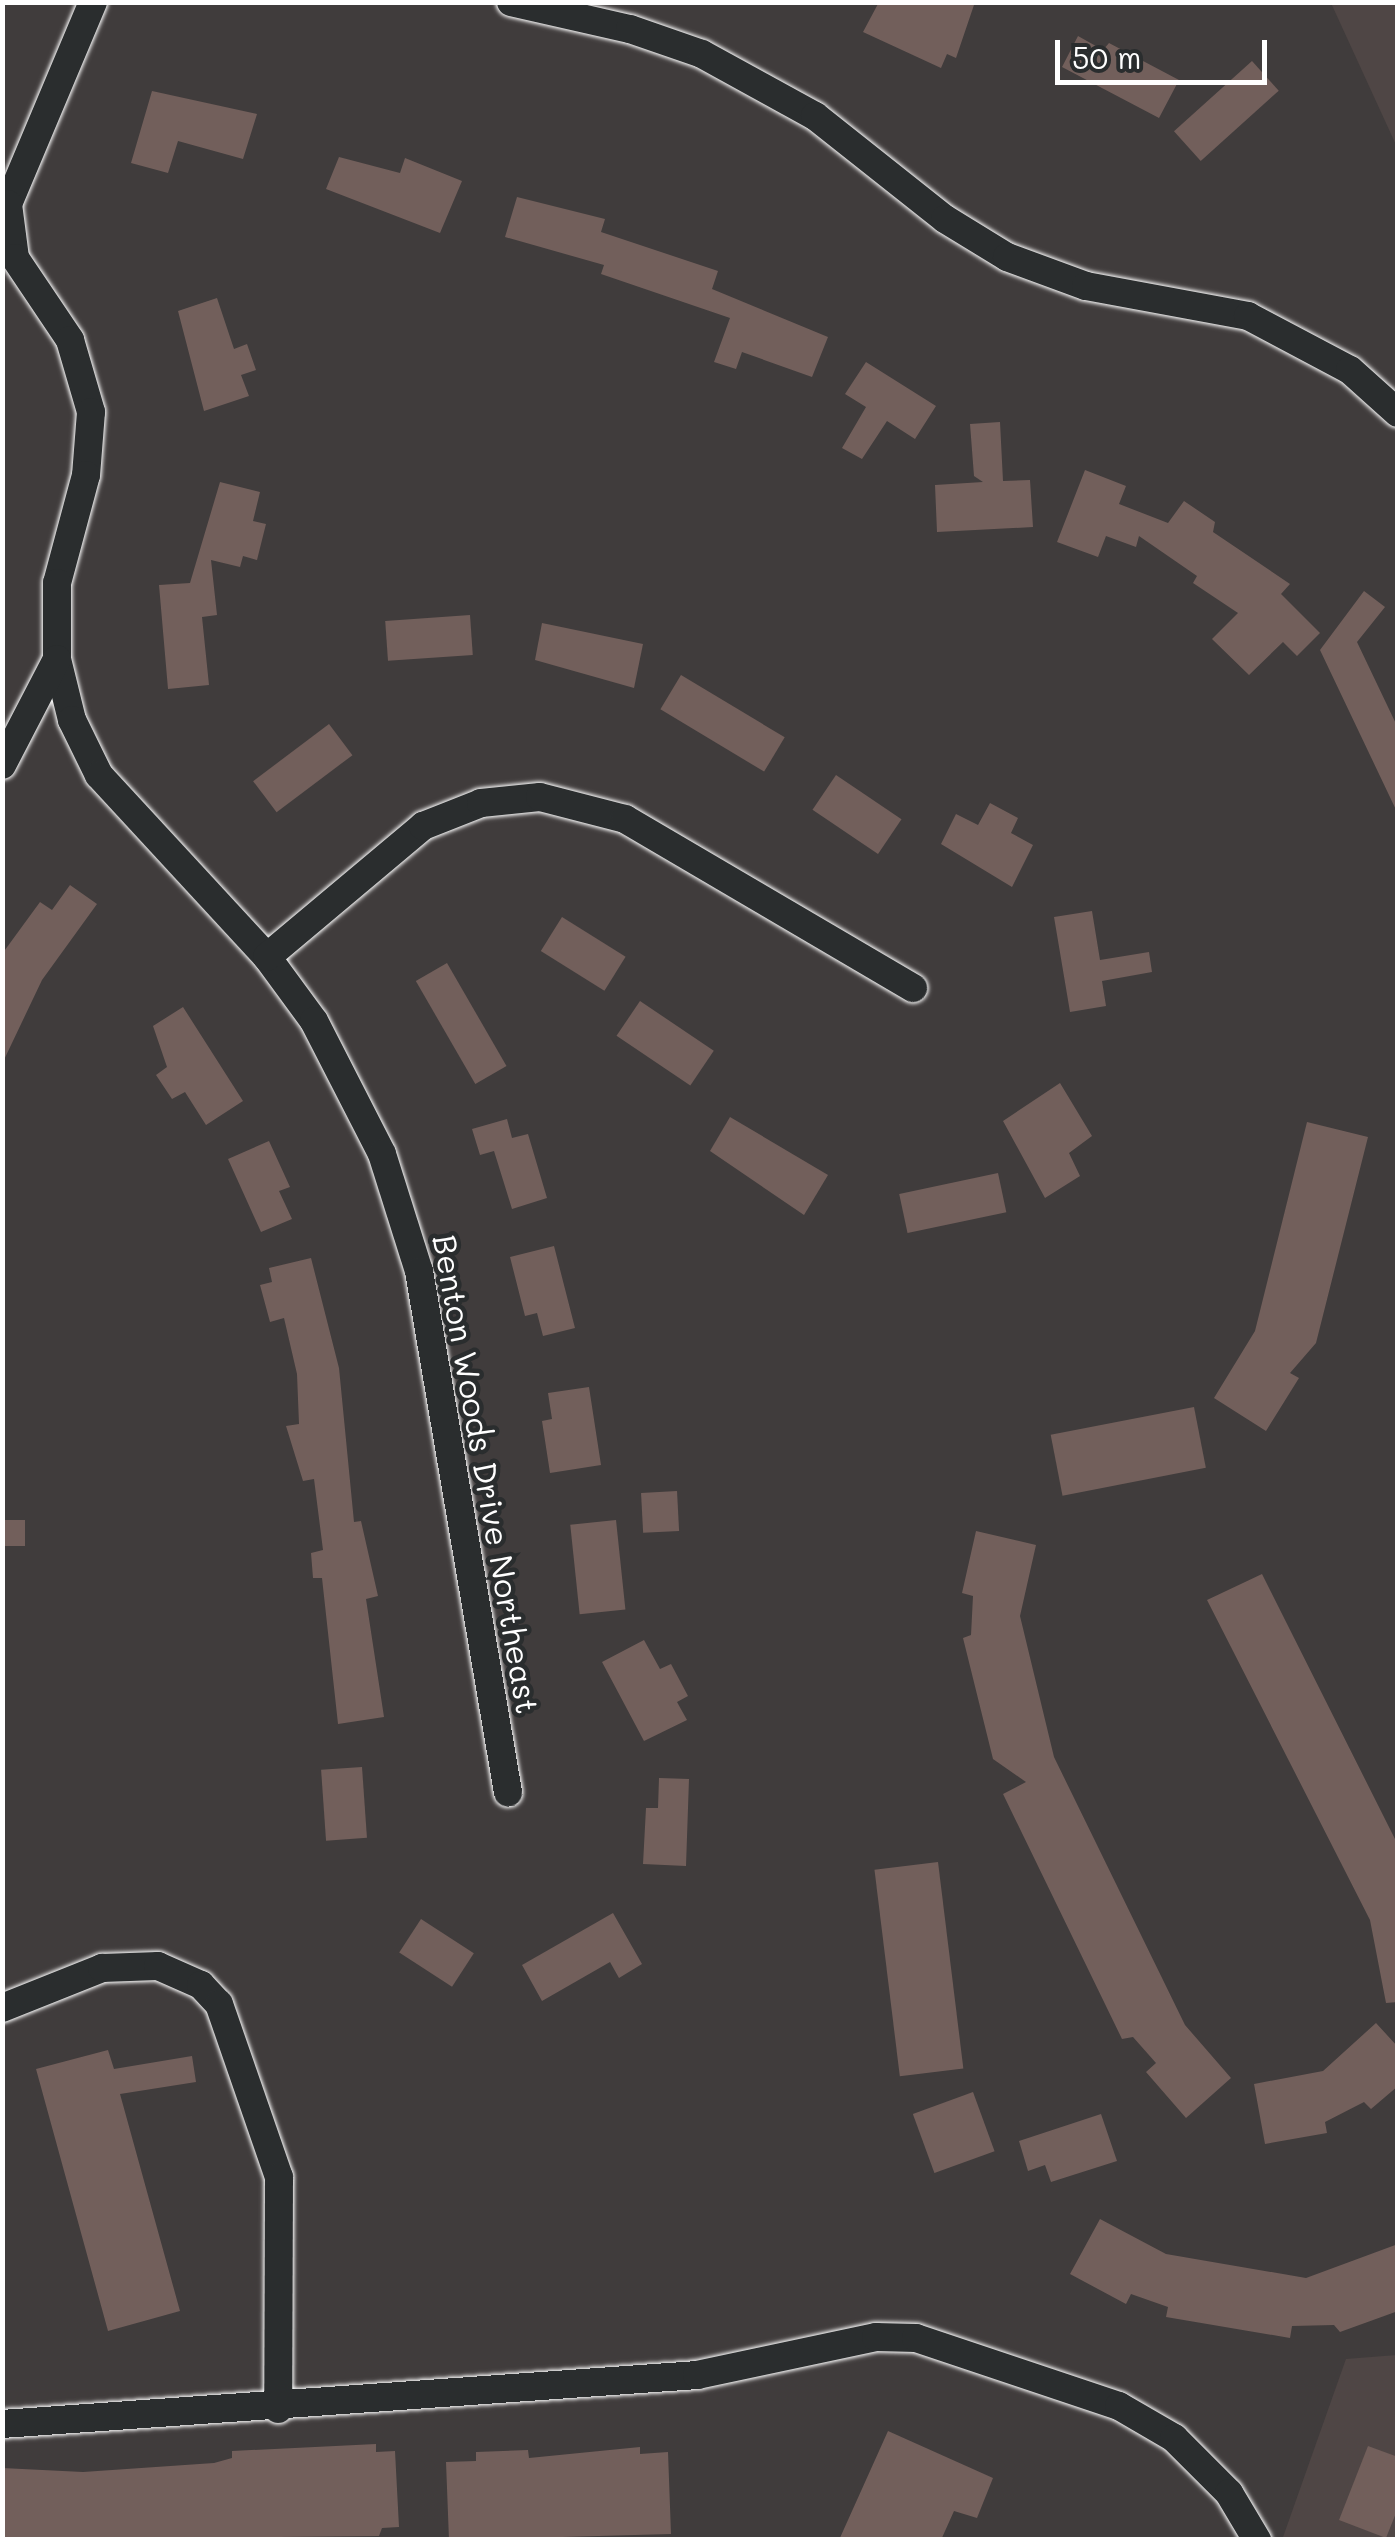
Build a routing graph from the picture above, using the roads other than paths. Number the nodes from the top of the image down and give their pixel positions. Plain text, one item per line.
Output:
1 (93, 2) edge
2 (510, 2) edge
3 (1398, 413) edge
4 (56, 659) junction
5 (2, 765) edge
6 (267, 956) junction
7 (912, 988) dead end
8 (508, 1792) dead end
9 (2, 2008) edge
10 (278, 2408) junction
11 (2, 2424) edge
12 (1257, 2540) edge

1 - 4 street, Benton Woods Drive Northeast
2 - 3 street
4 - 5 street
4 - 6 street, Benton Woods Drive Northeast
6 - 7 street
6 - 8 street, Benton Woods Drive Northeast
9 - 10 street
10 - 11 street
10 - 12 street

